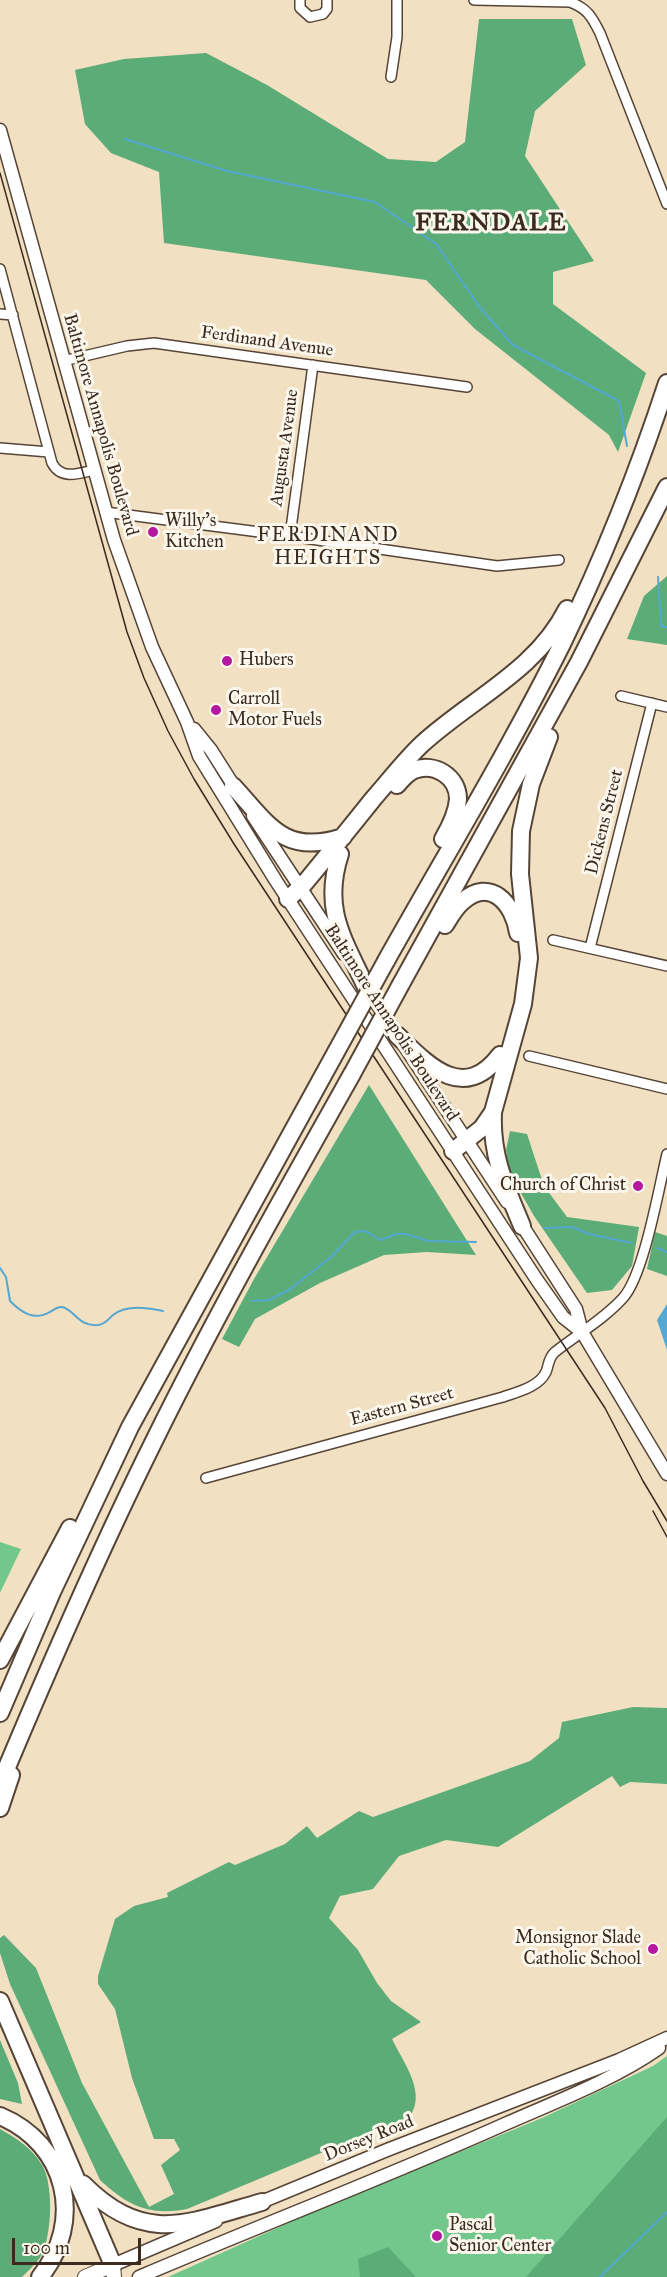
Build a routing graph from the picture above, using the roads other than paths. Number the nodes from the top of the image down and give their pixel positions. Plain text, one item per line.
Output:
1 (300, 0) edge
2 (327, 0) edge
3 (398, 0) edge
4 (474, 0) edge
5 (558, 1) edge
6 (391, 77) dead end
7 (0, 130) edge
8 (667, 204) edge
9 (0, 268) edge
10 (0, 314) edge
11 (13, 315) junction
12 (63, 361) junction
13 (313, 365) junction
14 (667, 383) edge
15 (467, 387) dead end
16 (0, 448) edge
17 (49, 452) junction
18 (93, 470) junction
19 (667, 487) edge
20 (105, 512) junction
21 (614, 528) junction
22 (290, 536) junction
23 (560, 560) dead end
24 (594, 635) junction
25 (621, 696) dead end
26 (652, 703) junction
27 (667, 707) edge
28 (187, 722) junction
29 (233, 786) junction
30 (343, 837) junction
31 (340, 854) junction
32 (296, 897) junction
33 (403, 931) junction
34 (553, 940) dead end
35 (590, 948) junction
36 (667, 966) edge
37 (401, 984) junction
38 (366, 987) junction
39 (397, 1035) junction
40 (500, 1055) junction
41 (529, 1056) dead end
42 (667, 1089) edge
43 (493, 1112) junction
44 (457, 1143) junction
45 (667, 1154) edge
46 (662, 1196) edge
47 (522, 1226) junction
48 (582, 1332) junction
49 (130, 1427) junction
50 (667, 1474) edge
51 (206, 1478) dead end
52 (0, 1660) edge
53 (48, 1668) junction
54 (0, 1713) edge
55 (0, 1784) edge
56 (0, 1808) edge
57 (0, 2001) edge
58 (667, 2040) edge
59 (0, 2116) edge
60 (77, 2179) junction
61 (262, 2202) junction
62 (114, 2271) edge
63 (40, 2277) edge
64 (85, 2277) edge
65 (140, 2277) edge

1 - 2 street
3 - 6 street
4 - 5 street
5 - 8 street
7 - 12 main road, Baltimore Annapolis Boulevard
9 - 11 street
10 - 11 street
11 - 17 street
12 - 13 street, Ferdinand Avenue
12 - 18 main road, Baltimore Annapolis Boulevard
13 - 15 street, Ferdinand Avenue
13 - 22 street, Augusta Avenue
14 - 21 highway
16 - 17 street
17 - 18 street
18 - 20 main road, Baltimore Annapolis Boulevard
19 - 24 highway
20 - 22 street
20 - 28 main road, Baltimore Annapolis Boulevard
21 - 30 highway
21 - 33 highway
22 - 23 street
24 - 37 highway
24 - 43 highway
25 - 26 street
26 - 27 street
26 - 35 street, Dickens Street
28 - 29 main road, Baltimore Annapolis Boulevard
28 - 32 main road, Baltimore Annapolis Boulevard
29 - 30 highway
29 - 32 main road, Baltimore Annapolis Boulevard
30 - 32 highway
31 - 32 highway
31 - 33 highway
31 - 38 highway
32 - 38 main road, Baltimore Annapolis Boulevard
32 - 44 main road, Baltimore Annapolis Boulevard
33 - 49 highway, bridge
34 - 35 street
35 - 36 street
37 - 40 highway
37 - 53 highway, bridge
38 - 39 main road, Baltimore Annapolis Boulevard
39 - 40 highway
39 - 44 main road, Baltimore Annapolis Boulevard
40 - 44 highway
41 - 42 street
43 - 44 highway
43 - 47 highway
44 - 47 main road, Baltimore Annapolis Boulevard
44 - 48 main road, Baltimore Annapolis Boulevard
45 - 46 street
46 - 48 street, Eastern Street
47 - 48 main road, Baltimore Annapolis Boulevard
48 - 50 main road, Baltimore Annapolis Boulevard
48 - 51 street, Eastern Street
49 - 52 highway
49 - 54 highway
53 - 55 highway
53 - 56 highway
57 - 60 highway
58 - 61 main road, Dorsey Road
58 - 65 main road, Dorsey Road
59 - 63 highway
60 - 61 highway
60 - 62 highway
61 - 62 main road, Dorsey Road
62 - 64 main road, Dorsey Road

